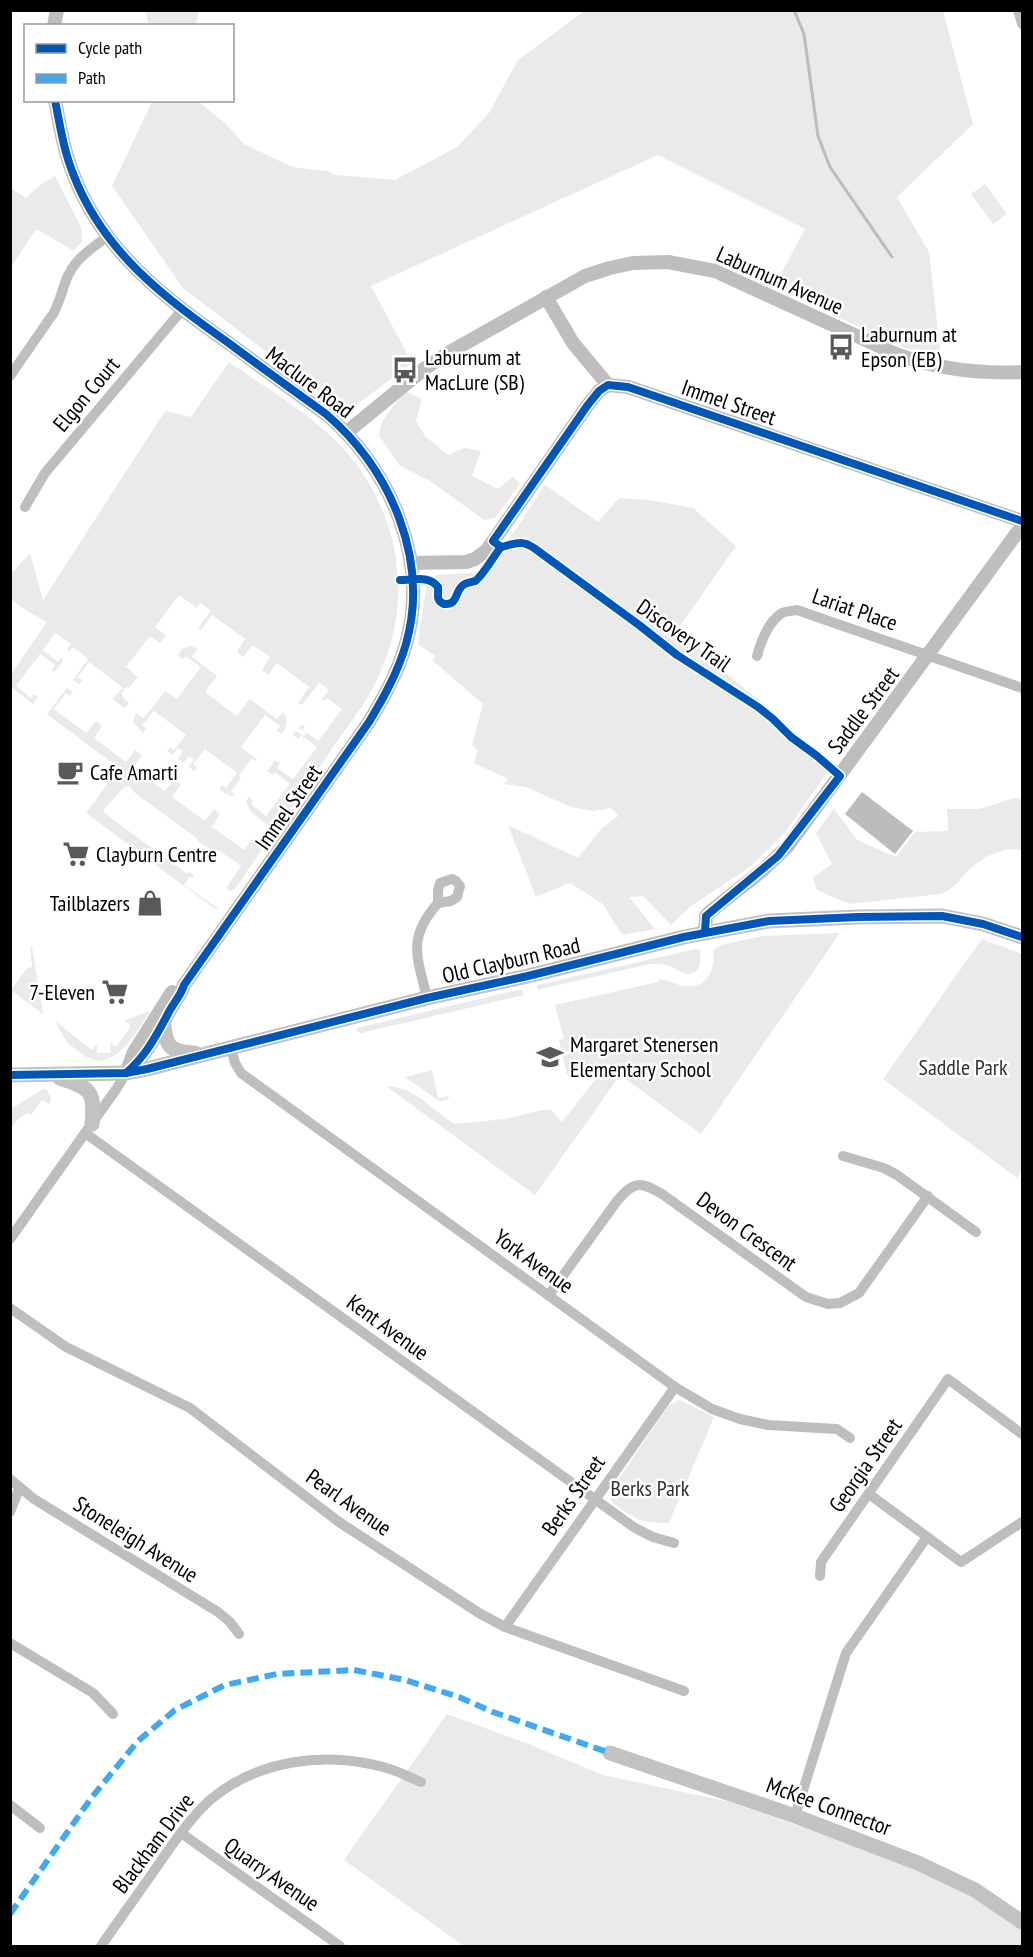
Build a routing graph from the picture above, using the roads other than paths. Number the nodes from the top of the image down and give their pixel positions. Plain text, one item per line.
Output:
1 (1018, 10) edge
2 (1023, 24) edge
3 (55, 102) edge
4 (107, 237) junction
5 (546, 297) junction
6 (182, 310) junction
7 (1023, 372) edge
8 (10, 376) edge
9 (608, 385) junction
10 (347, 432) junction
11 (25, 507) dead end
12 (1023, 521) edge
13 (1023, 526) edge
14 (411, 563) junction
15 (406, 642) joint
16 (757, 656) dead end
17 (929, 656) junction
18 (1023, 688) edge
19 (438, 903) dead end
20 (705, 932) junction
21 (1023, 937) edge
22 (184, 985) junction
23 (427, 999) junction
24 (164, 1026) junction
25 (231, 1048) junction
26 (210, 1054) junction
27 (126, 1072) junction
28 (10, 1076) edge
29 (52, 1076) junction
30 (89, 1128) junction
31 (843, 1156) dead end
32 (928, 1197) junction
33 (976, 1232) dead end
34 (10, 1239) edge
35 (549, 1295) junction
36 (10, 1308) edge
37 (675, 1387) junction
38 (1023, 1434) edge
39 (850, 1438) dead end
40 (10, 1479) edge
41 (20, 1489) junction
42 (869, 1494) junction
43 (594, 1499) junction
44 (10, 1512) edge
45 (1023, 1522) edge
46 (927, 1537) junction
47 (674, 1543) dead end
48 (820, 1576) dead end
49 (505, 1627) junction
50 (239, 1634) dead end
51 (10, 1643) edge
52 (684, 1691) dead end
53 (113, 1714) dead end
54 (610, 1753) dead end
55 (421, 1782) dead end
56 (10, 1805) edge
57 (795, 1816) junction
58 (40, 1828) dead end
59 (181, 1833) junction
60 (1023, 1922) edge
61 (101, 1947) edge
62 (340, 1947) edge

1 - 2 street
3 - 4 street, Maclure Road
4 - 6 street, Maclure Road
4 - 8 street
5 - 7 street, Laburnum Avenue
5 - 9 street
5 - 10 street, Laburnum Avenue
6 - 10 street, Maclure Road
6 - 11 street, Elgon Court
9 - 12 street, Immel Street
9 - 14 street
10 - 14 street, Maclure Road
13 - 17 street, Saddle Street
14 - 15 street, Maclure Road
15 - 22 street, Immel Street
16 - 17 street, Lariat Place
17 - 18 street, Lariat Place
17 - 20 street, Saddle Street
19 - 23 street
20 - 21 main road, Old Clayburn Road
20 - 23 main road, Old Clayburn Road
22 - 24 street, Immel Street
22 - 27 street, Immel Street
23 - 25 main road, Old Clayburn Road
24 - 26 main road
24 - 27 street, Immel Street
25 - 26 main road, Old Clayburn Road
25 - 35 street, York Avenue
26 - 27 main road, Old Clayburn Road
27 - 29 main road, Old Clayburn Road
27 - 30 street, Immel Street
28 - 29 main road, Old Clayburn Road
29 - 30 main road
30 - 34 street, Immel Street
30 - 43 street, Kent Avenue
31 - 32 street
32 - 33 street
32 - 35 street, Devon Crescent
35 - 37 street, York Avenue
36 - 49 street, Pearl Avenue
37 - 39 street, York Avenue
37 - 43 street, Berks Street
38 - 42 street, Georgia Street
40 - 41 street, Stoneleigh Avenue
41 - 44 street
41 - 50 street, Stoneleigh Avenue
42 - 46 street
42 - 48 street, Georgia Street
43 - 47 street, Kent Avenue
43 - 49 street, Berks Street
45 - 46 street
46 - 57 street
49 - 52 street, Pearl Avenue
51 - 53 street
54 - 57 main road, McKee Connector
55 - 59 street, Blackham Drive
56 - 58 street
57 - 60 main road, McKee Connector
59 - 61 street, Blackham Drive
59 - 62 street, Quarry Avenue

